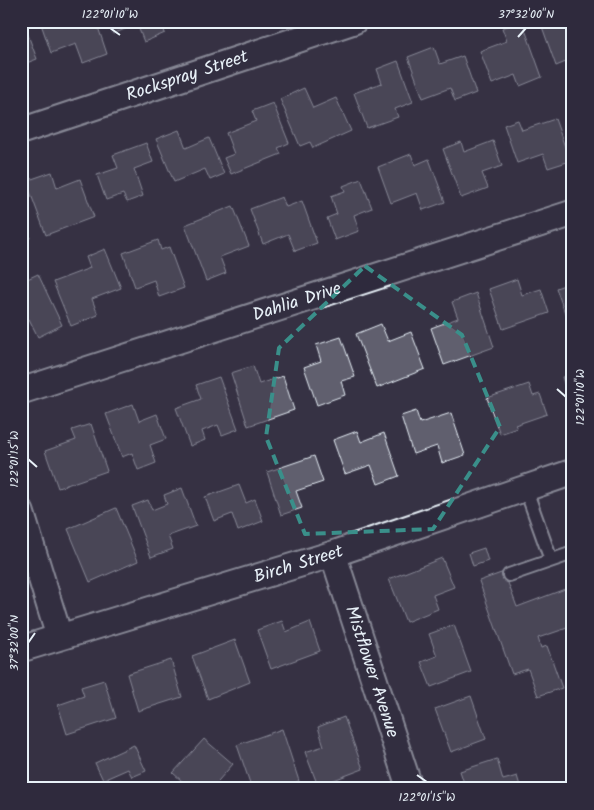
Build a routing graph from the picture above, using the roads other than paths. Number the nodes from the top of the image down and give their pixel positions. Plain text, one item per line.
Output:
1 (354, 21) edge
2 (21, 131) edge
3 (573, 213) edge
4 (21, 391) edge
5 (573, 472) edge
6 (526, 487) junction
7 (21, 512) edge
8 (573, 553) edge
9 (332, 554) junction
10 (551, 560) junction
11 (509, 575) dead end
12 (60, 636) junction
13 (21, 649) edge
14 (410, 789) edge

1 - 2 street, Rockspray Street
3 - 4 street, Dahlia Drive
5 - 6 street, Birch Street
6 - 9 street, Birch Street
6 - 10 lane
7 - 12 street
8 - 10 lane
9 - 12 street, Birch Street
9 - 14 street, Mistflower Avenue
10 - 11 lane
12 - 13 street, Birch Street

